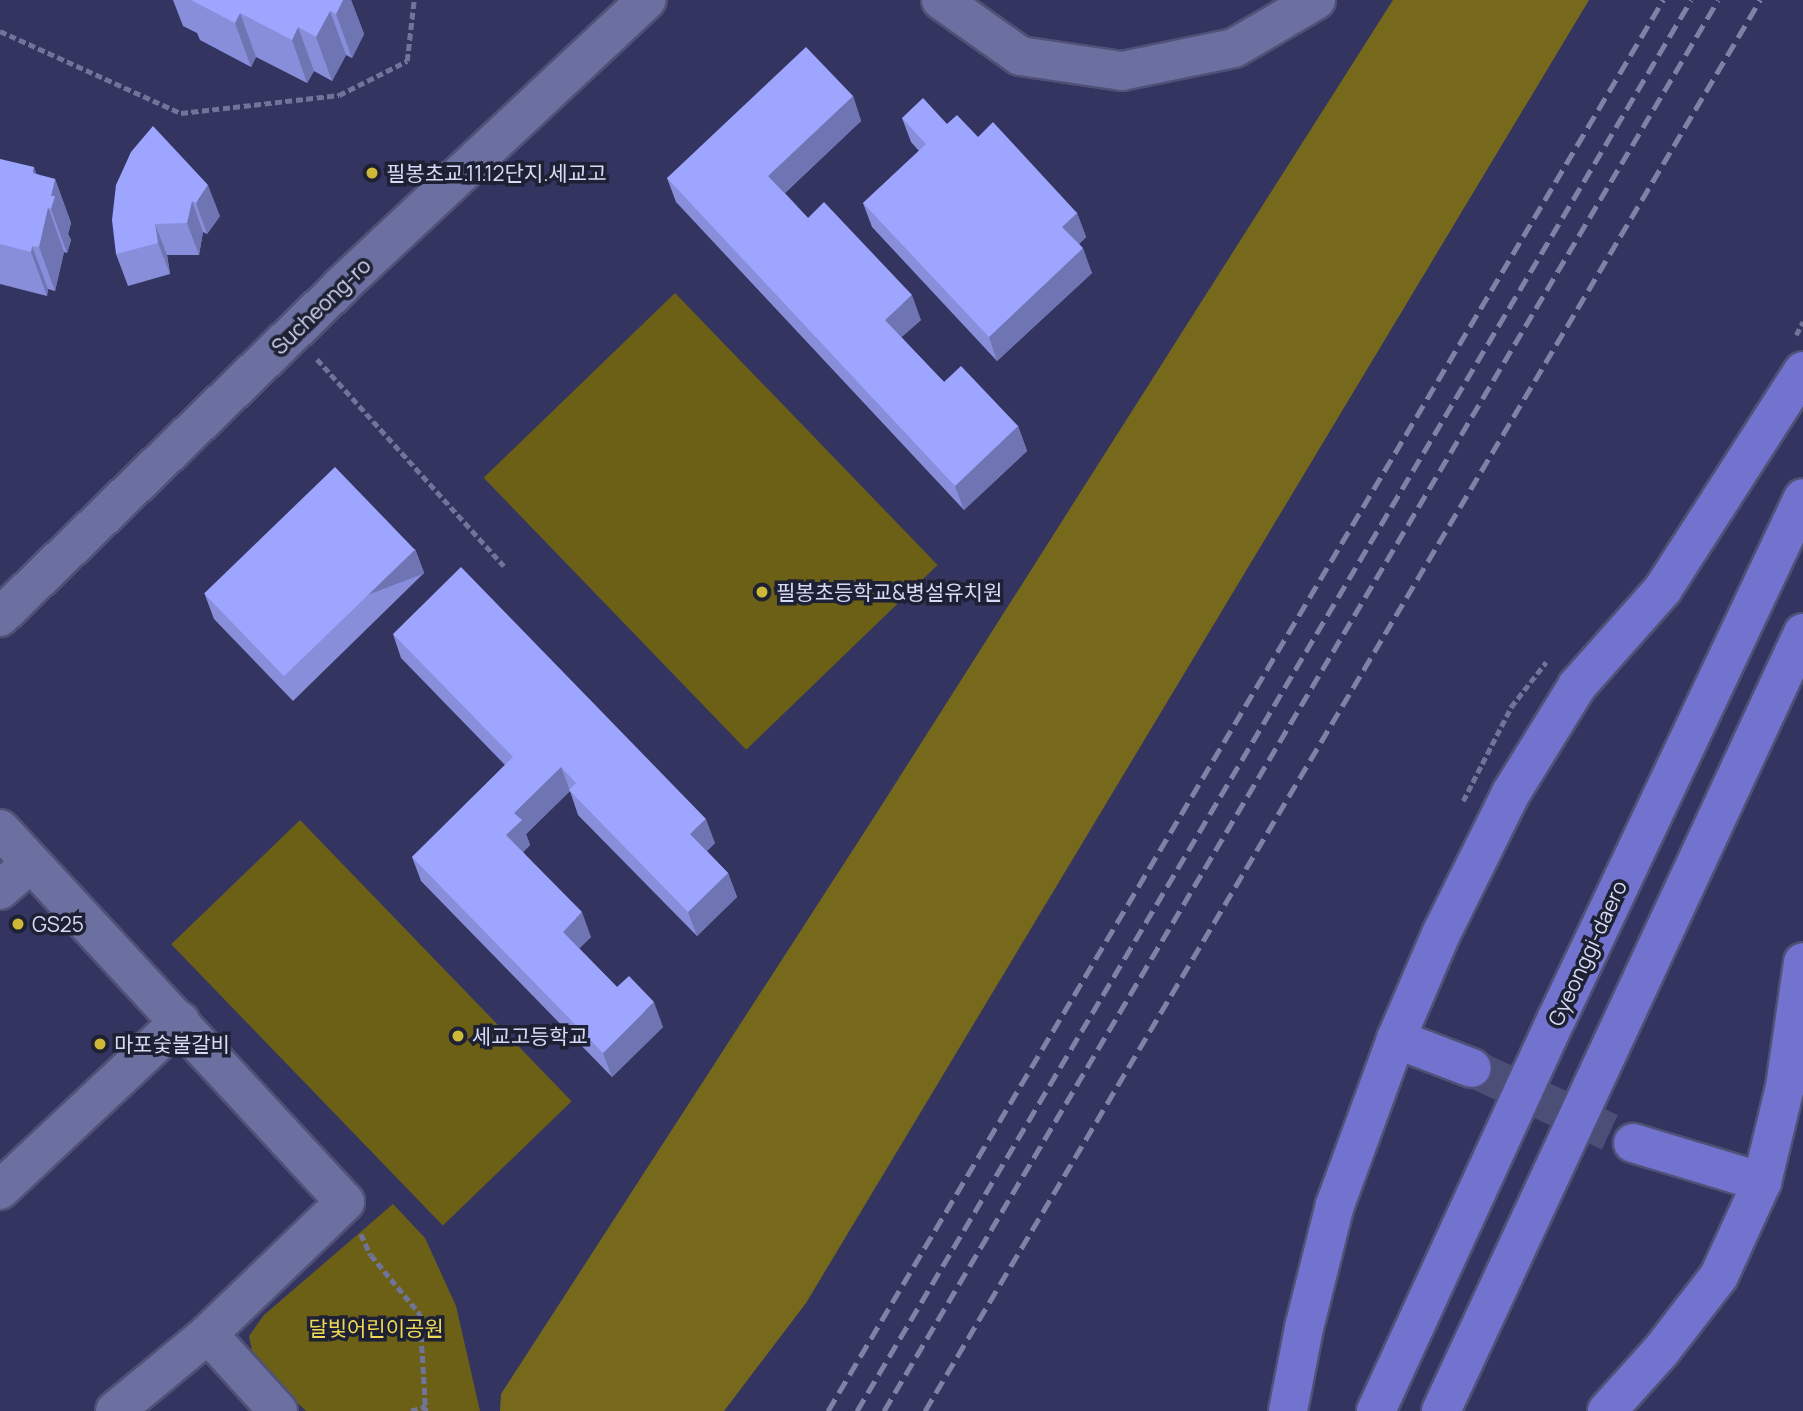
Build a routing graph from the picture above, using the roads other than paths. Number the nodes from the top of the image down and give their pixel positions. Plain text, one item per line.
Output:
1 (647, 0) edge
2 (941, 0) edge
3 (1316, 0) edge
4 (1803, 371) edge
5 (1803, 498) edge
6 (0, 617) edge
7 (1803, 633) edge
8 (0, 829) edge
9 (31, 863) junction
10 (0, 890) edge
11 (1803, 962) edge
12 (1800, 1007) edge
13 (180, 1021) junction
14 (1396, 1039) junction
15 (1472, 1068) tunnel mouth
16 (1633, 1143) tunnel mouth
17 (1762, 1182) junction
18 (0, 1190) edge
19 (208, 1334) junction
20 (115, 1411) edge
21 (278, 1411) edge
22 (1288, 1411) edge
23 (1376, 1411) edge
24 (1441, 1411) edge
25 (1607, 1411) edge

1 - 6 street, Sucheong-ro
2 - 3 street
4 - 14 main road
5 - 23 main road, Gyeonggi-daero
7 - 24 main road
8 - 9 street
9 - 10 street
9 - 13 street
11 - 12 main road
12 - 17 main road
13 - 18 street
13 - 19 street
14 - 15 main road
14 - 22 main road
16 - 17 main road
17 - 25 main road
19 - 20 street
19 - 21 street

